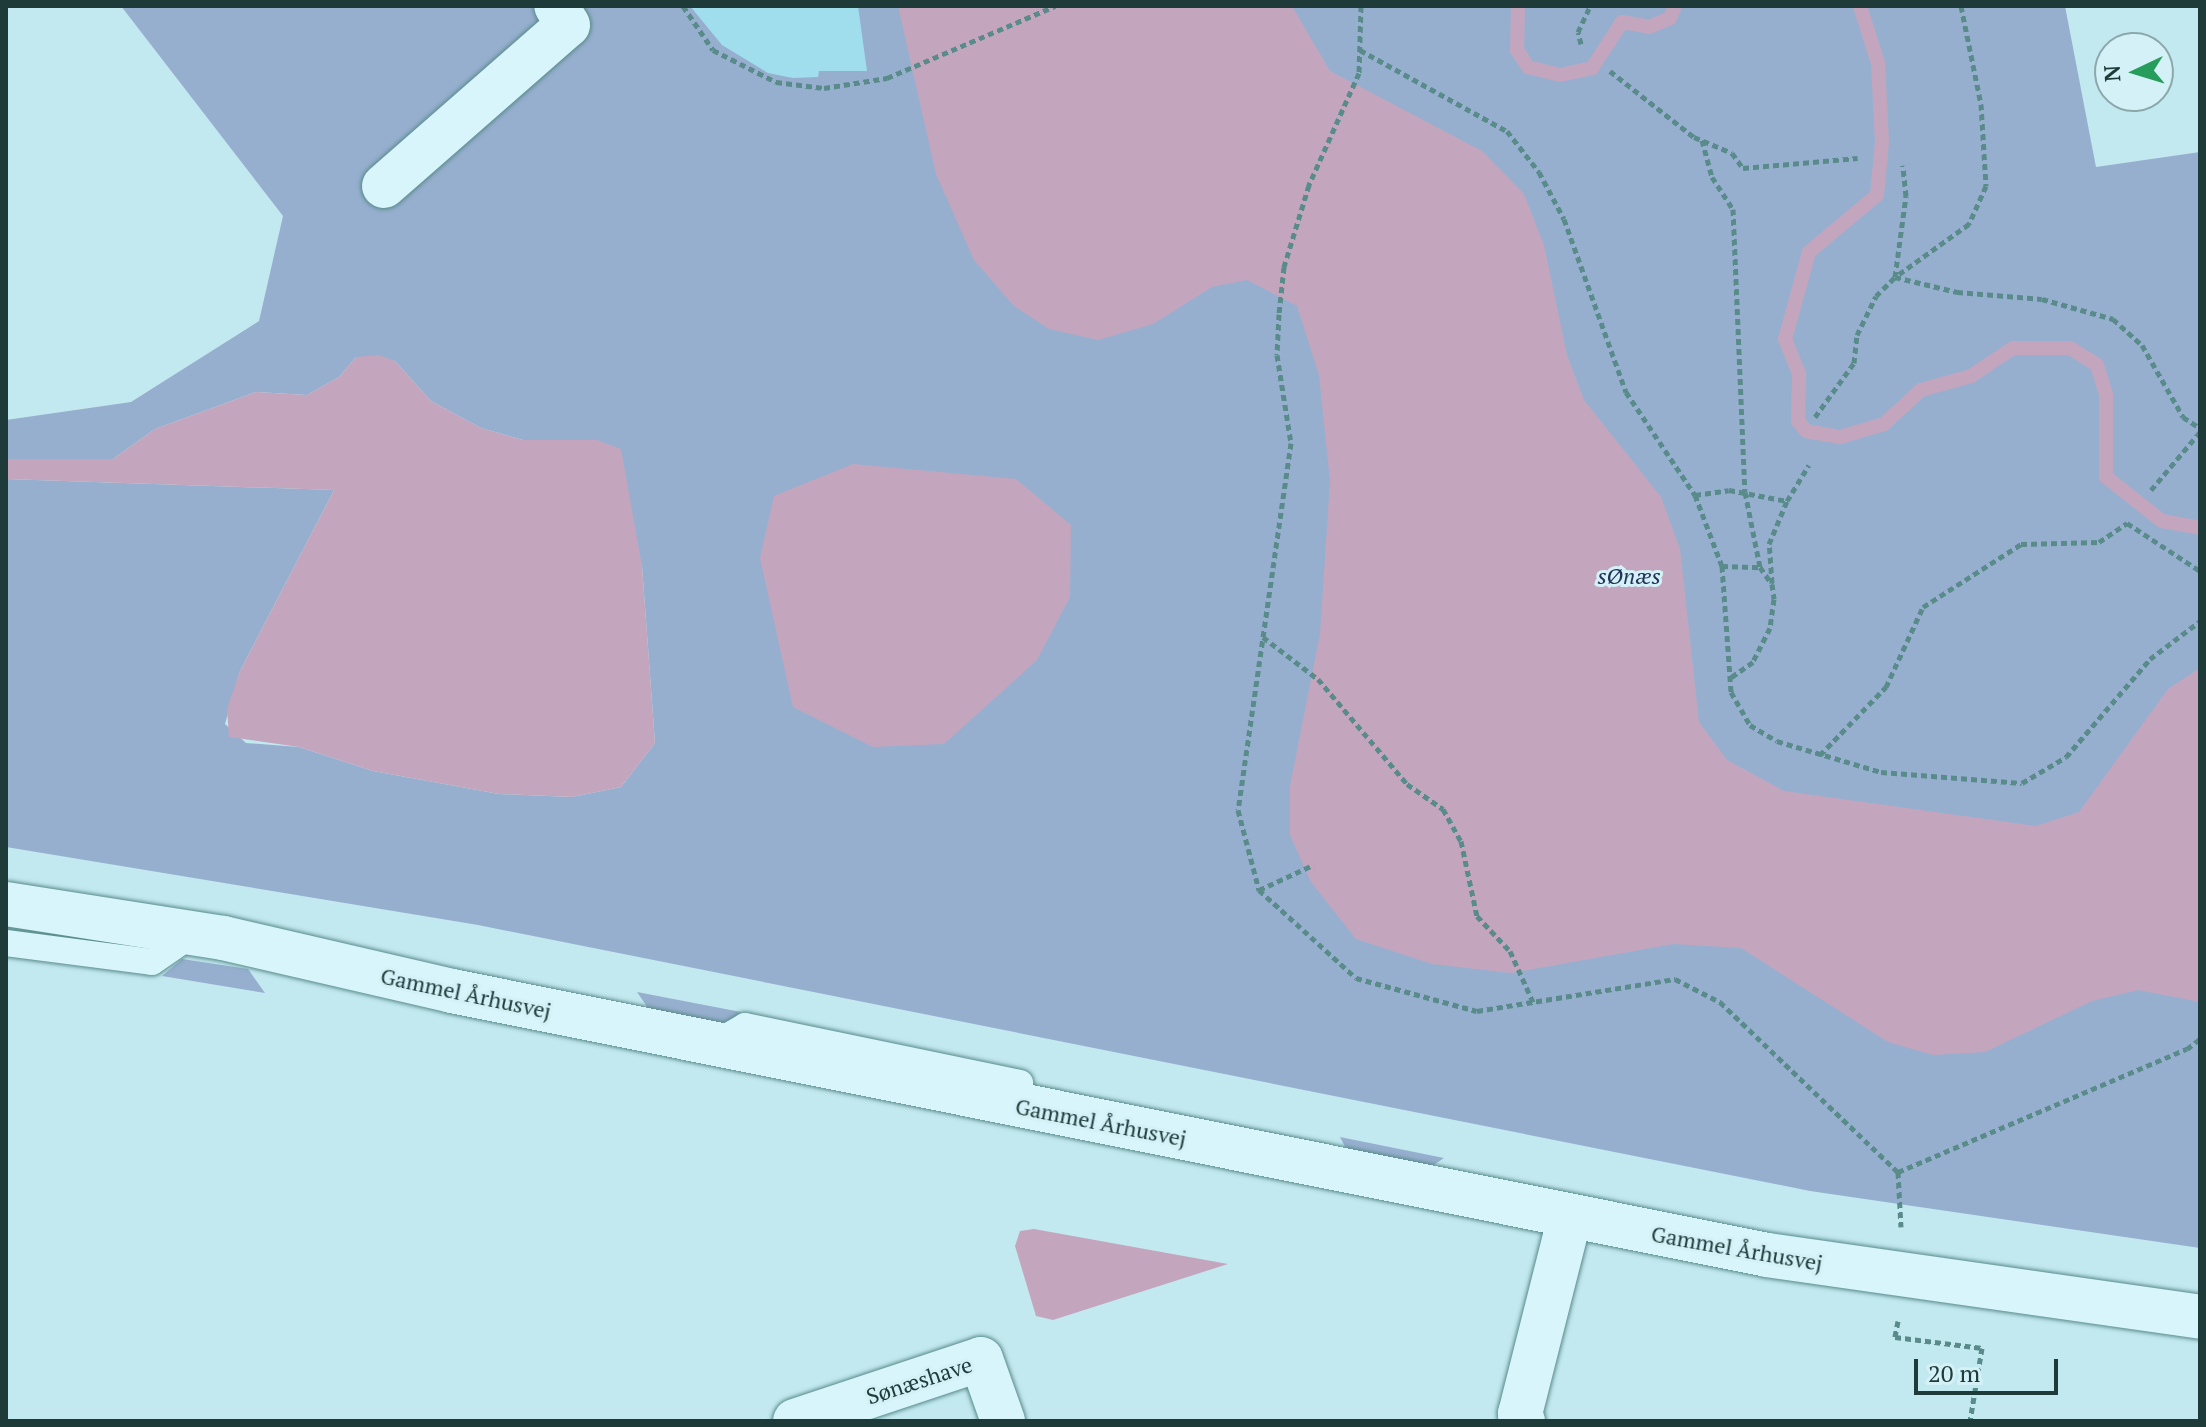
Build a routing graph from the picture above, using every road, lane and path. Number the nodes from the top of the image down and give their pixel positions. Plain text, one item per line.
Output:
1 (556, 6) edge
2 (683, 6) edge
3 (1055, 6) edge
4 (1361, 6) edge
5 (1590, 6) edge
6 (1961, 6) edge
7 (1581, 44) dead end
8 (1360, 50) junction
9 (1610, 71) dead end
10 (1702, 140) junction
11 (1858, 158) dead end
12 (1903, 165) dead end
13 (384, 186) dead end
14 (1895, 277) junction
15 (1815, 417) dead end
16 (2200, 430) edge
17 (1809, 465) dead end
18 (2151, 490) dead end
19 (1745, 492) junction
20 (1695, 495) junction
21 (1787, 501) junction
22 (1722, 566) junction
23 (1760, 567) junction
24 (2200, 571) edge
25 (1772, 584) junction
26 (2200, 621) edge
27 (1263, 637) junction
28 (1729, 679) junction
29 (1820, 755) junction
30 (1313, 865) dead end
31 (1259, 890) junction
32 (6, 904) edge
33 (194, 933) junction
34 (6, 943) edge
35 (1533, 1002) junction
36 (2200, 1039) edge
37 (1570, 1216) junction
38 (2200, 1317) edge
39 (1982, 1348) dead end
40 (1515, 1419) edge
41 (795, 1421) edge
42 (1003, 1421) edge
43 (1970, 1421) edge

1 - 13 street
2 - 3 path
4 - 8 path
5 - 7 path
6 - 14 path
8 - 20 path
8 - 27 path
9 - 10 path
10 - 11 path
10 - 19 path
12 - 14 path
14 - 15 path
14 - 16 path
16 - 18 path
17 - 21 path
19 - 20 path
19 - 21 path
19 - 23 path
20 - 22 path
21 - 25 path
22 - 23 path
22 - 28 path
23 - 25 path
24 - 29 path
25 - 28 path
26 - 29 path
27 - 31 path
27 - 35 path
28 - 29 path
30 - 31 path
31 - 35 path
32 - 33 street, Gammel Århusvej
33 - 34 lane
33 - 37 street, Gammel Århusvej
35 - 36 path
37 - 38 street, Gammel Århusvej
37 - 40 street
39 - 43 path
41 - 42 street, Sønæshave

